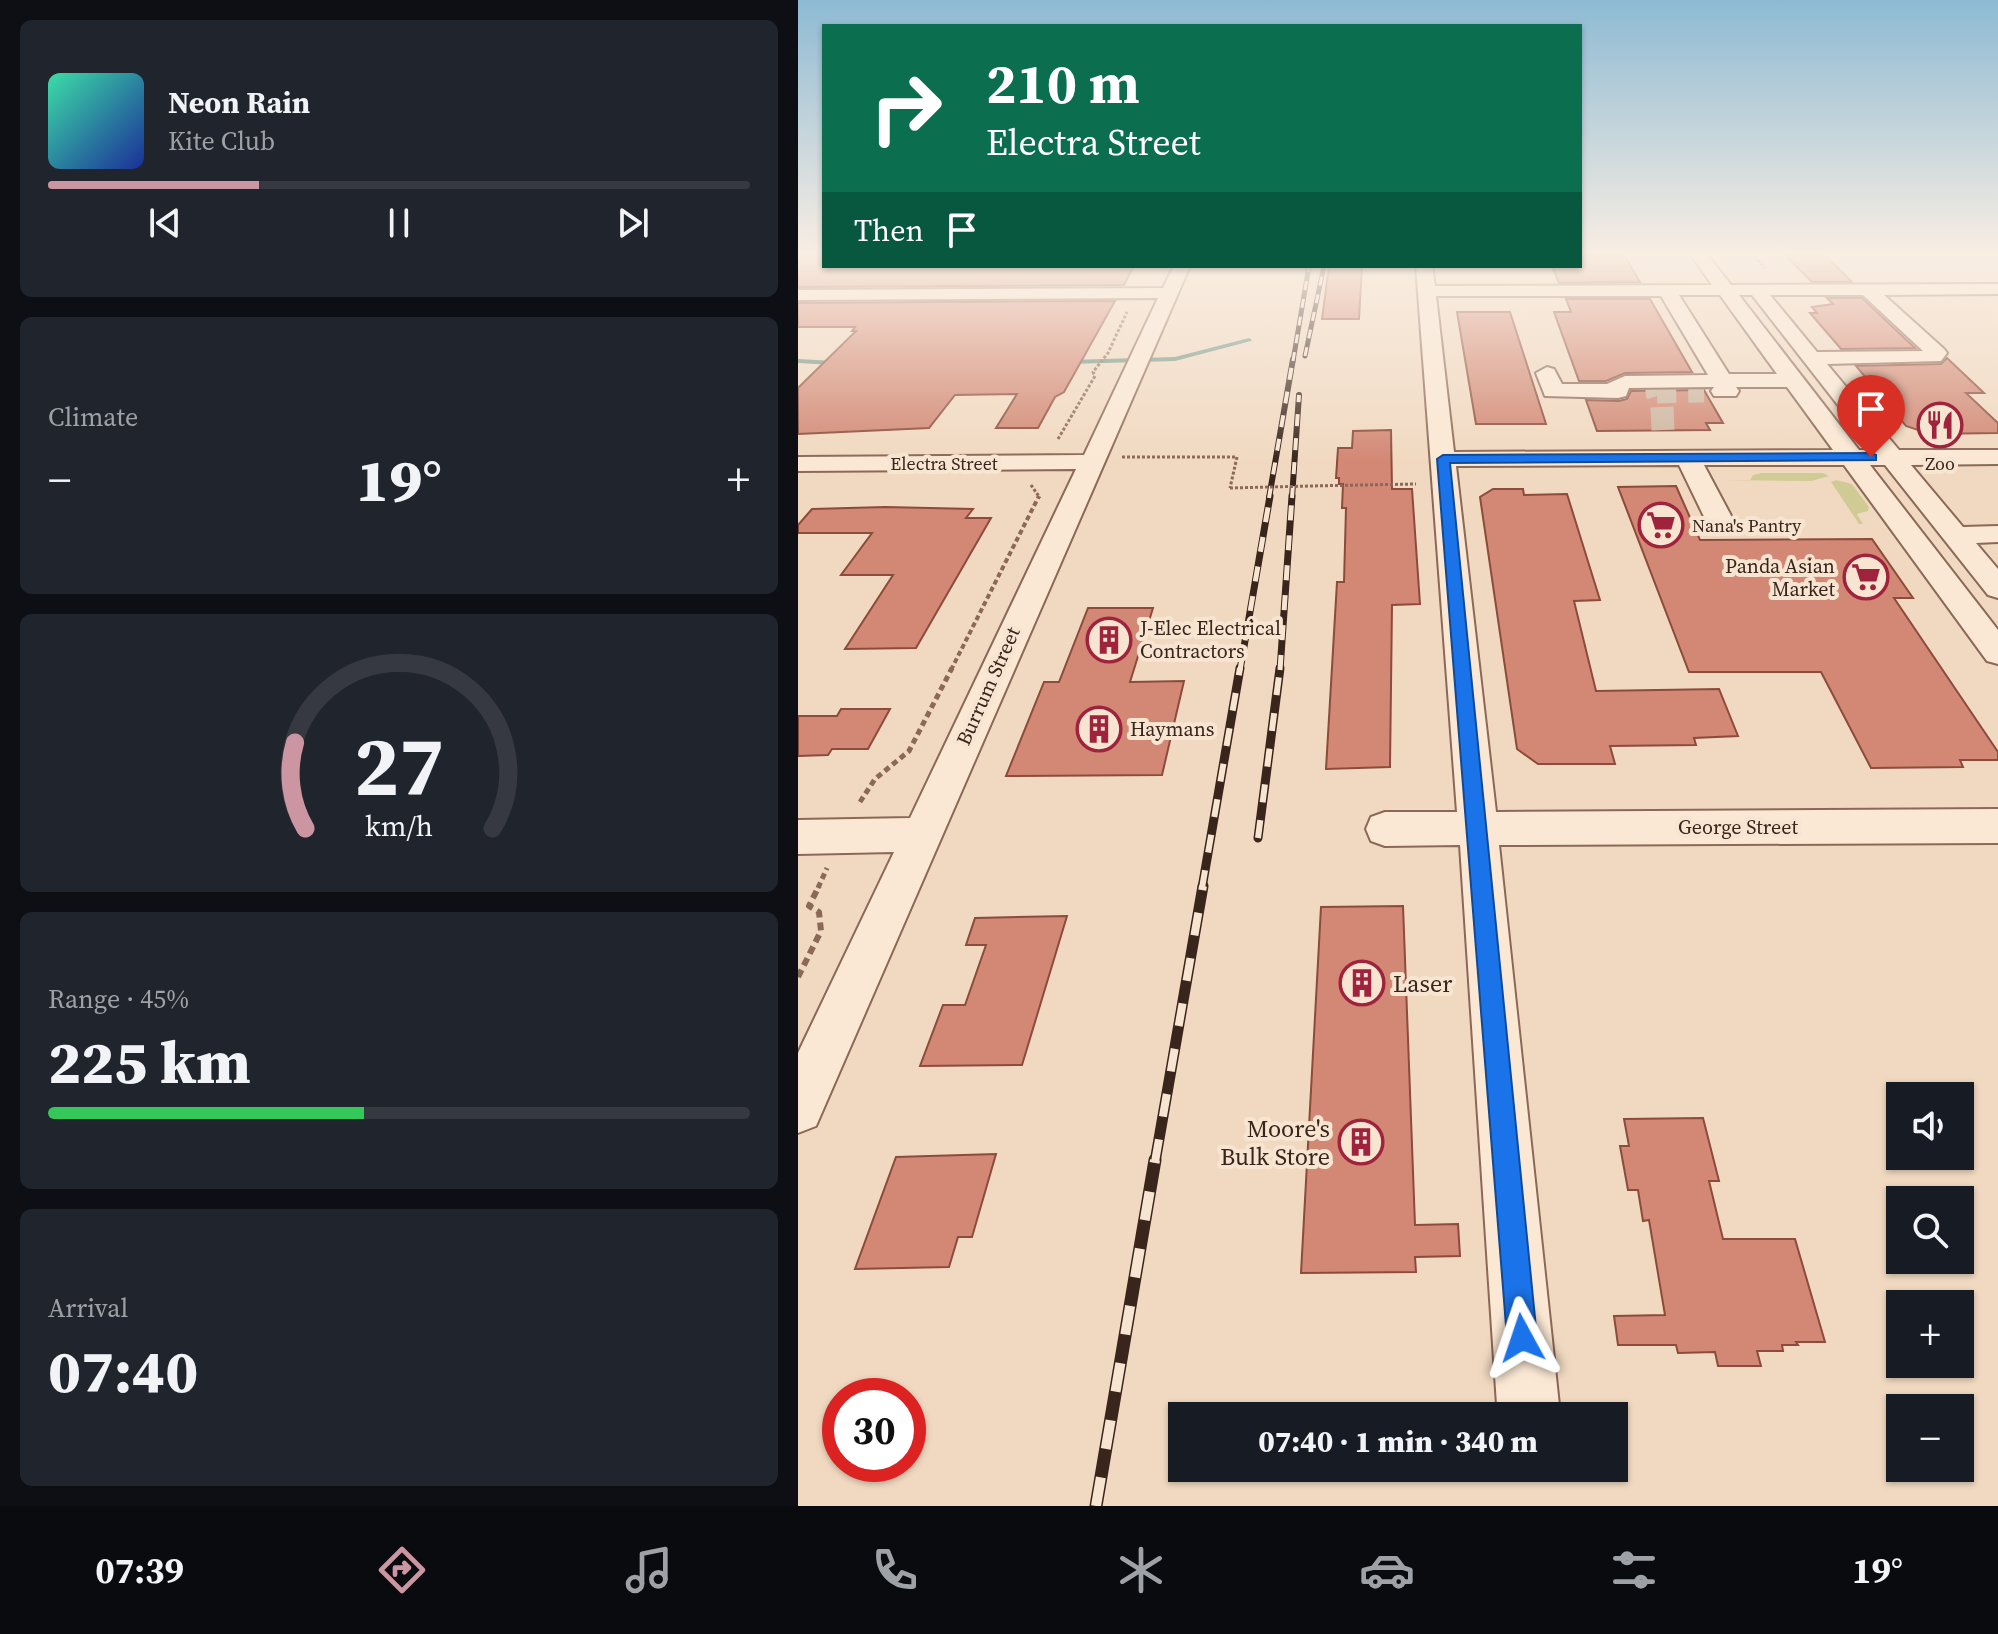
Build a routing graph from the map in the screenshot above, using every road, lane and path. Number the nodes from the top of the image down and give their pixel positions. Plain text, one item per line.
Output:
1 (1156, 322) edge
2 (1426, 322) edge
3 (1682, 322) edge
4 (1750, 322) edge
5 (1788, 322) edge
6 (1903, 322) edge
7 (1810, 358) junction
8 (1100, 359) dead end
9 (1547, 373) dead end
10 (1794, 380) junction
11 (1713, 386) junction
12 (1677, 451) junction
13 (1851, 457) junction
14 (1892, 457) junction
15 (1998, 457) edge
16 (1092, 460) junction
17 (1043, 462) junction
18 (798, 464) edge
19 (1429, 465) junction
20 (1723, 527) dead end
21 (1998, 534) edge
22 (1955, 535) junction
23 (1998, 588) edge
24 (1998, 653) edge
25 (1998, 826) edge
26 (1478, 828) junction
27 (1385, 829) dead end
28 (921, 835) junction
29 (843, 836) junction
30 (798, 837) edge
31 (798, 977) edge
32 (798, 1108) edge
33 (1528, 1402) edge

1 - 16 street, Burrum Street
2 - 19 street
3 - 11 street
4 - 10 street
5 - 7 street
6 - 7 street
7 - 14 street
8 - 17 path
9 - 11 street
10 - 11 street
10 - 13 street
12 - 13 street
12 - 19 street
12 - 20 street
13 - 14 street
13 - 24 street
14 - 15 street
14 - 22 street
16 - 17 street, Electra Street
16 - 19 path, bridge
16 - 28 street, Burrum Street
17 - 18 street, Electra Street
17 - 29 path
19 - 26 street
21 - 22 street
22 - 23 street
25 - 26 street, George Street
26 - 27 street, George Street
26 - 33 street
28 - 29 street
28 - 32 street, Burrum Street
29 - 30 street
29 - 31 path

